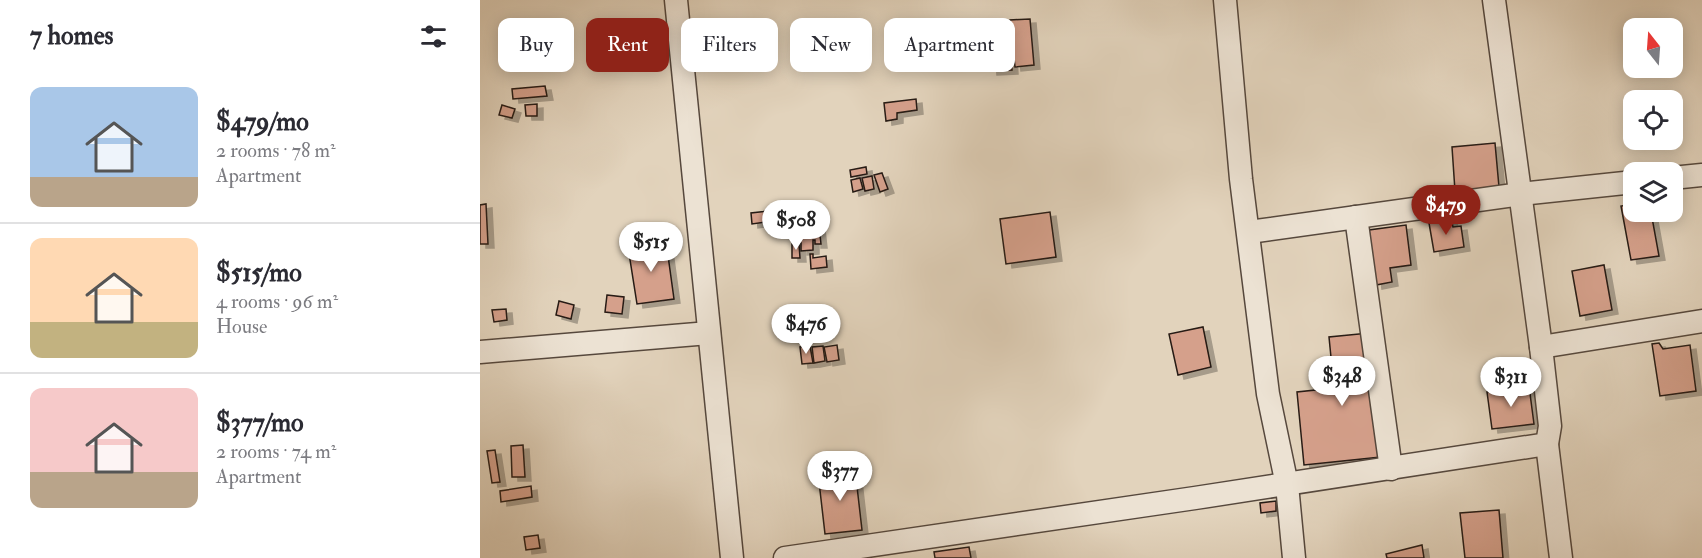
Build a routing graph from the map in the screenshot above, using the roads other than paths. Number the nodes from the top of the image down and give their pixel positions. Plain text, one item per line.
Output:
1 (676, 0) edge
2 (1225, 0) edge
3 (1494, 0) edge
4 (1702, 175) edge
5 (1683, 177) edge
6 (1623, 183) edge
7 (1521, 194) junction
8 (1356, 217) junction
9 (1249, 232) junction
10 (1702, 321) edge
11 (710, 333) junction
12 (1541, 347) junction
13 (480, 352) edge
14 (1547, 444) junction
15 (1390, 469) junction
16 (1287, 485) junction
17 (732, 558) edge
18 (785, 558) edge
19 (1294, 558) edge
20 (1561, 558) edge

1 - 11 street
2 - 9 street
3 - 7 street
4 - 5 street
6 - 7 street
7 - 8 street
7 - 12 street
8 - 9 street
8 - 15 street
9 - 16 street
10 - 12 street
11 - 13 street
11 - 17 street
12 - 14 street
14 - 15 street
14 - 20 street
15 - 16 street
16 - 18 street
16 - 19 street

